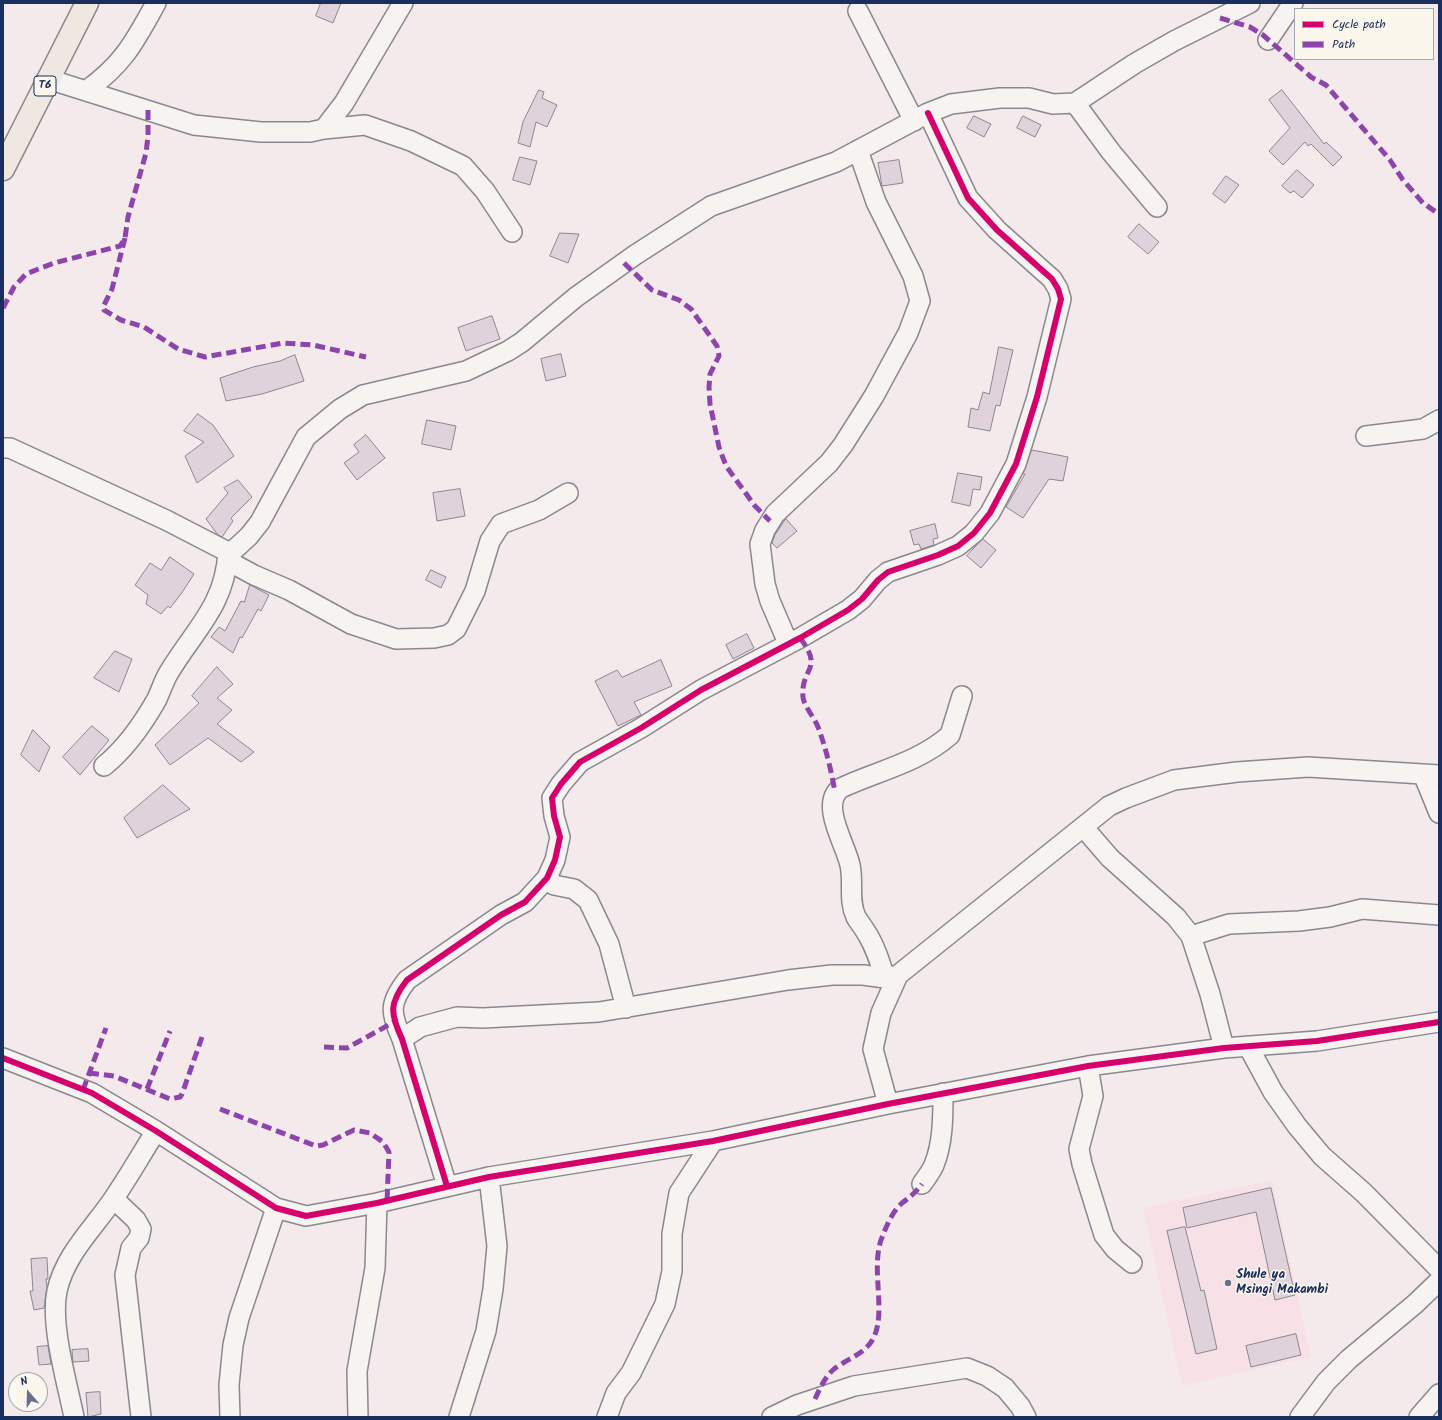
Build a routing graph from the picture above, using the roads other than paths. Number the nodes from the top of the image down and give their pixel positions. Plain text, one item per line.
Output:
1 (87, 3) edge
2 (156, 3) edge
3 (403, 3) edge
4 (1250, 3) edge
5 (1293, 3) edge
6 (858, 11) dead end
7 (1268, 40) dead end
8 (48, 79) junction
9 (86, 91) junction
10 (1075, 103) junction
11 (921, 117) junction
12 (324, 129) junction
13 (858, 150) junction
14 (3, 169) edge
15 (1157, 207) dead end
16 (512, 232) dead end
17 (1439, 420) edge
18 (1366, 436) dead end
19 (3, 448) edge
20 (568, 493) dead end
21 (228, 556) junction
22 (788, 644) junction
23 (962, 696) dead end
24 (104, 766) dead end
25 (1431, 775) edge
26 (1439, 813) edge
27 (1084, 828) junction
28 (546, 878) junction
29 (1439, 915) edge
30 (1191, 936) junction
31 (892, 976) junction
32 (626, 1008) junction
33 (1439, 1022) edge
34 (402, 1039) junction
35 (1248, 1046) junction
36 (1224, 1048) junction
37 (3, 1058) edge
38 (1088, 1066) junction
39 (943, 1093) junction
40 (888, 1104) junction
41 (156, 1131) junction
42 (712, 1141) junction
43 (489, 1176) junction
44 (922, 1184) dead end
45 (447, 1186) junction
46 (114, 1199) junction
47 (376, 1203) junction
48 (276, 1208) junction
49 (1132, 1263) dead end
50 (1439, 1269) edge
51 (1439, 1281) edge
52 (1439, 1394) edge
53 (74, 1417) edge
54 (141, 1417) edge
55 (230, 1417) edge
56 (358, 1417) edge
57 (459, 1417) edge
58 (607, 1417) edge
59 (772, 1417) edge
60 (1026, 1417) edge
61 (1300, 1417) edge
62 (1419, 1417) edge

1 - 8 highway, T6
2 - 9 street
3 - 12 street
4 - 10 street
5 - 7 street
6 - 11 street
8 - 9 street
8 - 14 highway, T6
9 - 12 street
10 - 11 street
10 - 15 street
11 - 13 street
11 - 22 street
12 - 16 street
13 - 21 street
13 - 22 street
17 - 18 street
19 - 21 street
20 - 21 street
21 - 24 street
22 - 28 street
23 - 31 street
25 - 26 street
25 - 27 street
27 - 30 street
27 - 31 street
28 - 32 street
28 - 34 street
29 - 30 street
30 - 36 street
31 - 32 street
31 - 40 street
32 - 34 street
33 - 35 street
34 - 45 street
35 - 36 street
35 - 50 street
36 - 38 street
37 - 41 street
38 - 39 street
38 - 49 street
39 - 40 street
39 - 44 street
40 - 42 street
41 - 46 street
41 - 48 street
42 - 43 street
42 - 58 street
43 - 45 street
43 - 57 street
45 - 47 street
46 - 53 street
46 - 54 street
47 - 48 street
47 - 56 street
48 - 55 street
51 - 61 street
52 - 62 street
59 - 60 street

